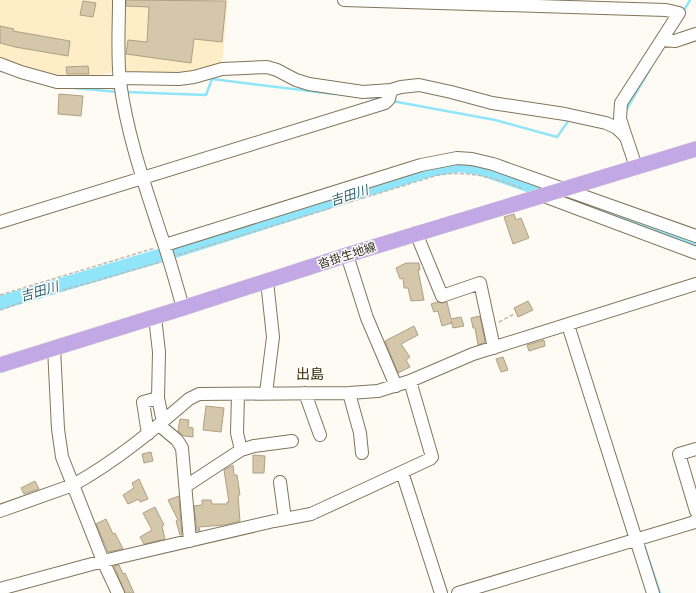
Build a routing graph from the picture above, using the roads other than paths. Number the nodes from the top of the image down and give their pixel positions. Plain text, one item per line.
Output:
1 (119, 0) edge
2 (344, 0) edge
3 (696, 34) edge
4 (662, 40) junction
5 (0, 64) edge
6 (120, 80) junction
7 (391, 90) junction
8 (626, 136) junction
9 (696, 149) edge
10 (636, 167) junction
11 (143, 178) junction
12 (561, 189) junction
13 (541, 195) junction
14 (0, 222) edge
15 (696, 225) edge
16 (679, 230) junction
17 (416, 233) junction
18 (696, 236) edge
19 (165, 245) junction
20 (696, 253) edge
21 (347, 255) junction
22 (267, 281) junction
23 (696, 284) edge
24 (183, 308) junction
25 (155, 317) junction
26 (568, 325) junction
27 (54, 348) junction
28 (494, 348) junction
29 (0, 365) edge
30 (410, 381) junction
31 (396, 386) junction
32 (266, 393) junction
33 (305, 393) junction
34 (349, 393) junction
35 (238, 394) junction
36 (158, 398) junction
37 (161, 424) junction
38 (148, 434) junction
39 (320, 435) dead end
40 (292, 441) dead end
41 (696, 449) edge
42 (241, 450) junction
43 (362, 453) dead end
44 (402, 472) junction
45 (280, 482) dead end
46 (73, 484) junction
47 (186, 486) junction
48 (0, 511) edge
49 (696, 511) edge
50 (285, 519) junction
51 (696, 520) edge
52 (636, 539) junction
53 (190, 541) junction
54 (103, 561) junction
55 (0, 589) edge
56 (118, 593) edge
57 (441, 593) edge
58 (458, 593) edge
59 (653, 593) edge

1 - 6 street
2 - 4 street
3 - 4 street
4 - 8 street
5 - 6 street
6 - 7 street
6 - 11 street
7 - 8 street
7 - 11 street
8 - 10 street
9 - 10 main road, 沓掛生地線
10 - 12 main road, 沓掛生地線
11 - 14 street
11 - 19 street
12 - 13 main road, 沓掛生地線
12 - 16 street
12 - 19 street
13 - 17 main road, 沓掛生地線
13 - 20 street
15 - 16 street
16 - 18 street
17 - 21 main road, 沓掛生地線
17 - 28 street
19 - 24 street
21 - 22 main road, 沓掛生地線
21 - 31 street
22 - 24 main road, 沓掛生地線
22 - 32 street
23 - 26 street
24 - 25 main road, 沓掛生地線
25 - 27 main road, 沓掛生地線
25 - 36 street
26 - 28 street
26 - 52 street
27 - 29 main road, 沓掛生地線
27 - 46 street
28 - 30 street
30 - 31 street
30 - 44 street
31 - 34 street
32 - 33 street
32 - 35 street
33 - 34 street
33 - 39 street
34 - 43 street
35 - 37 street
35 - 42 street
36 - 37 street
36 - 38 street
37 - 38 street
37 - 47 street
38 - 46 street
40 - 42 street
41 - 49 street
42 - 47 street
44 - 50 street
44 - 57 street
45 - 50 street
46 - 48 street
46 - 54 street
47 - 53 street
50 - 53 street
51 - 52 street
52 - 58 street
52 - 59 street
53 - 54 street
54 - 55 street
54 - 56 street

